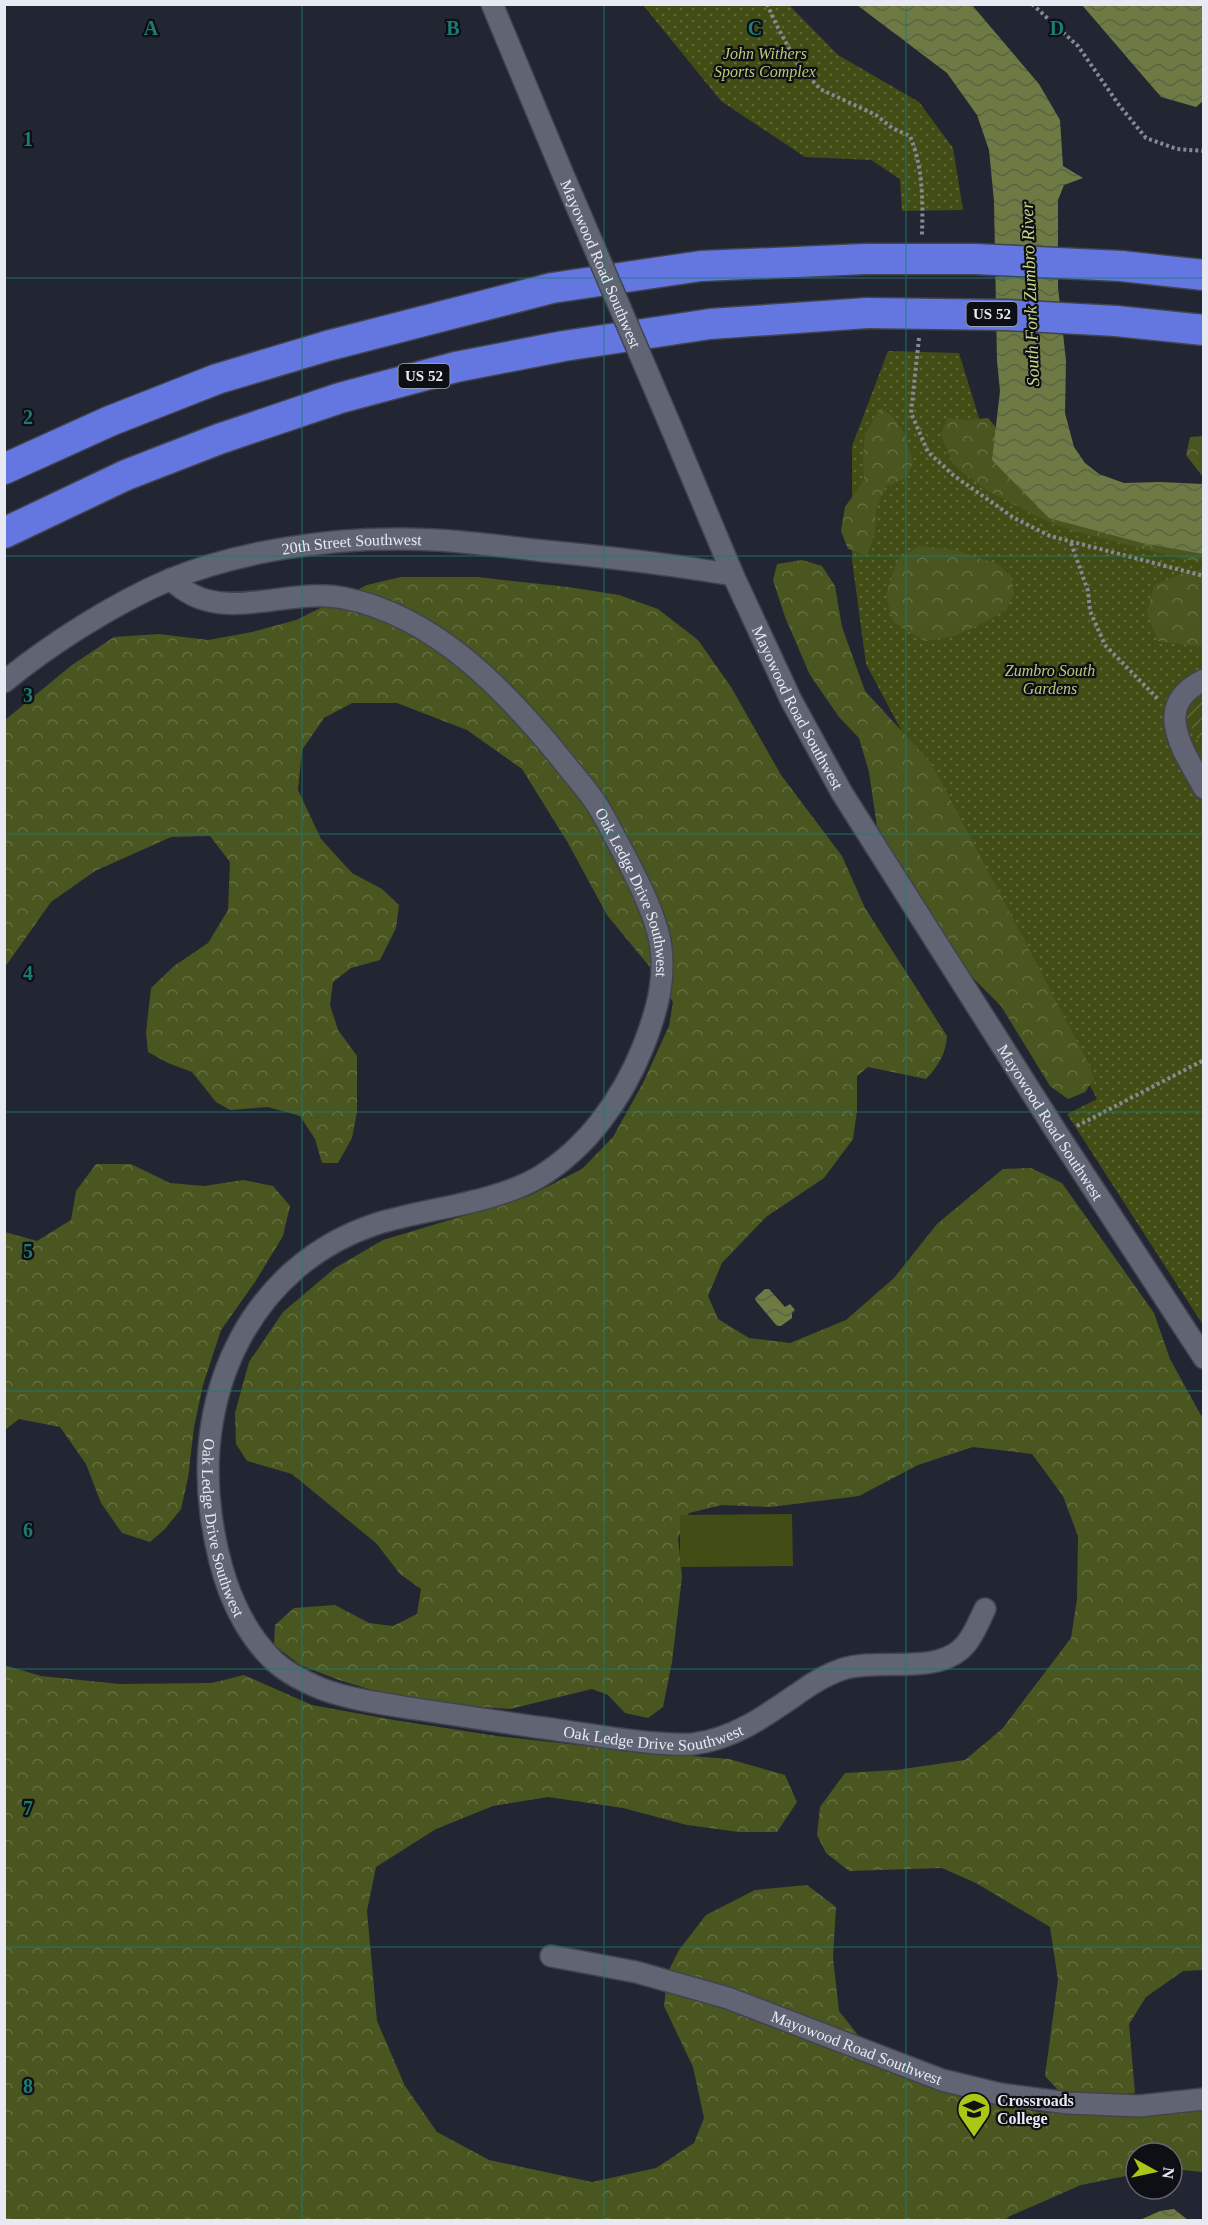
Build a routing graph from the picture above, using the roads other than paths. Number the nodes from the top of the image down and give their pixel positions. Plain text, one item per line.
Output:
1 (492, 4) edge
2 (1203, 275) edge
3 (1203, 330) edge
4 (4, 469) edge
5 (4, 533) edge
6 (733, 575) junction
7 (171, 579) junction
8 (1203, 680) edge
9 (4, 682) edge
10 (1203, 788) edge
11 (1203, 1358) edge
12 (985, 1609) dead end
13 (551, 1956) dead end
14 (1203, 2099) edge

1 - 6 street, Mayowood Road Southwest, bridge
2 - 4 highway, bridge
3 - 5 highway, US 52, bridge
6 - 7 street, 20th Street Southwest
6 - 11 street, Mayowood Road Southwest
7 - 9 street, 20th Street Southwest
7 - 12 street, Oak Ledge Drive Southwest
8 - 10 street
13 - 14 street, Mayowood Road Southwest

